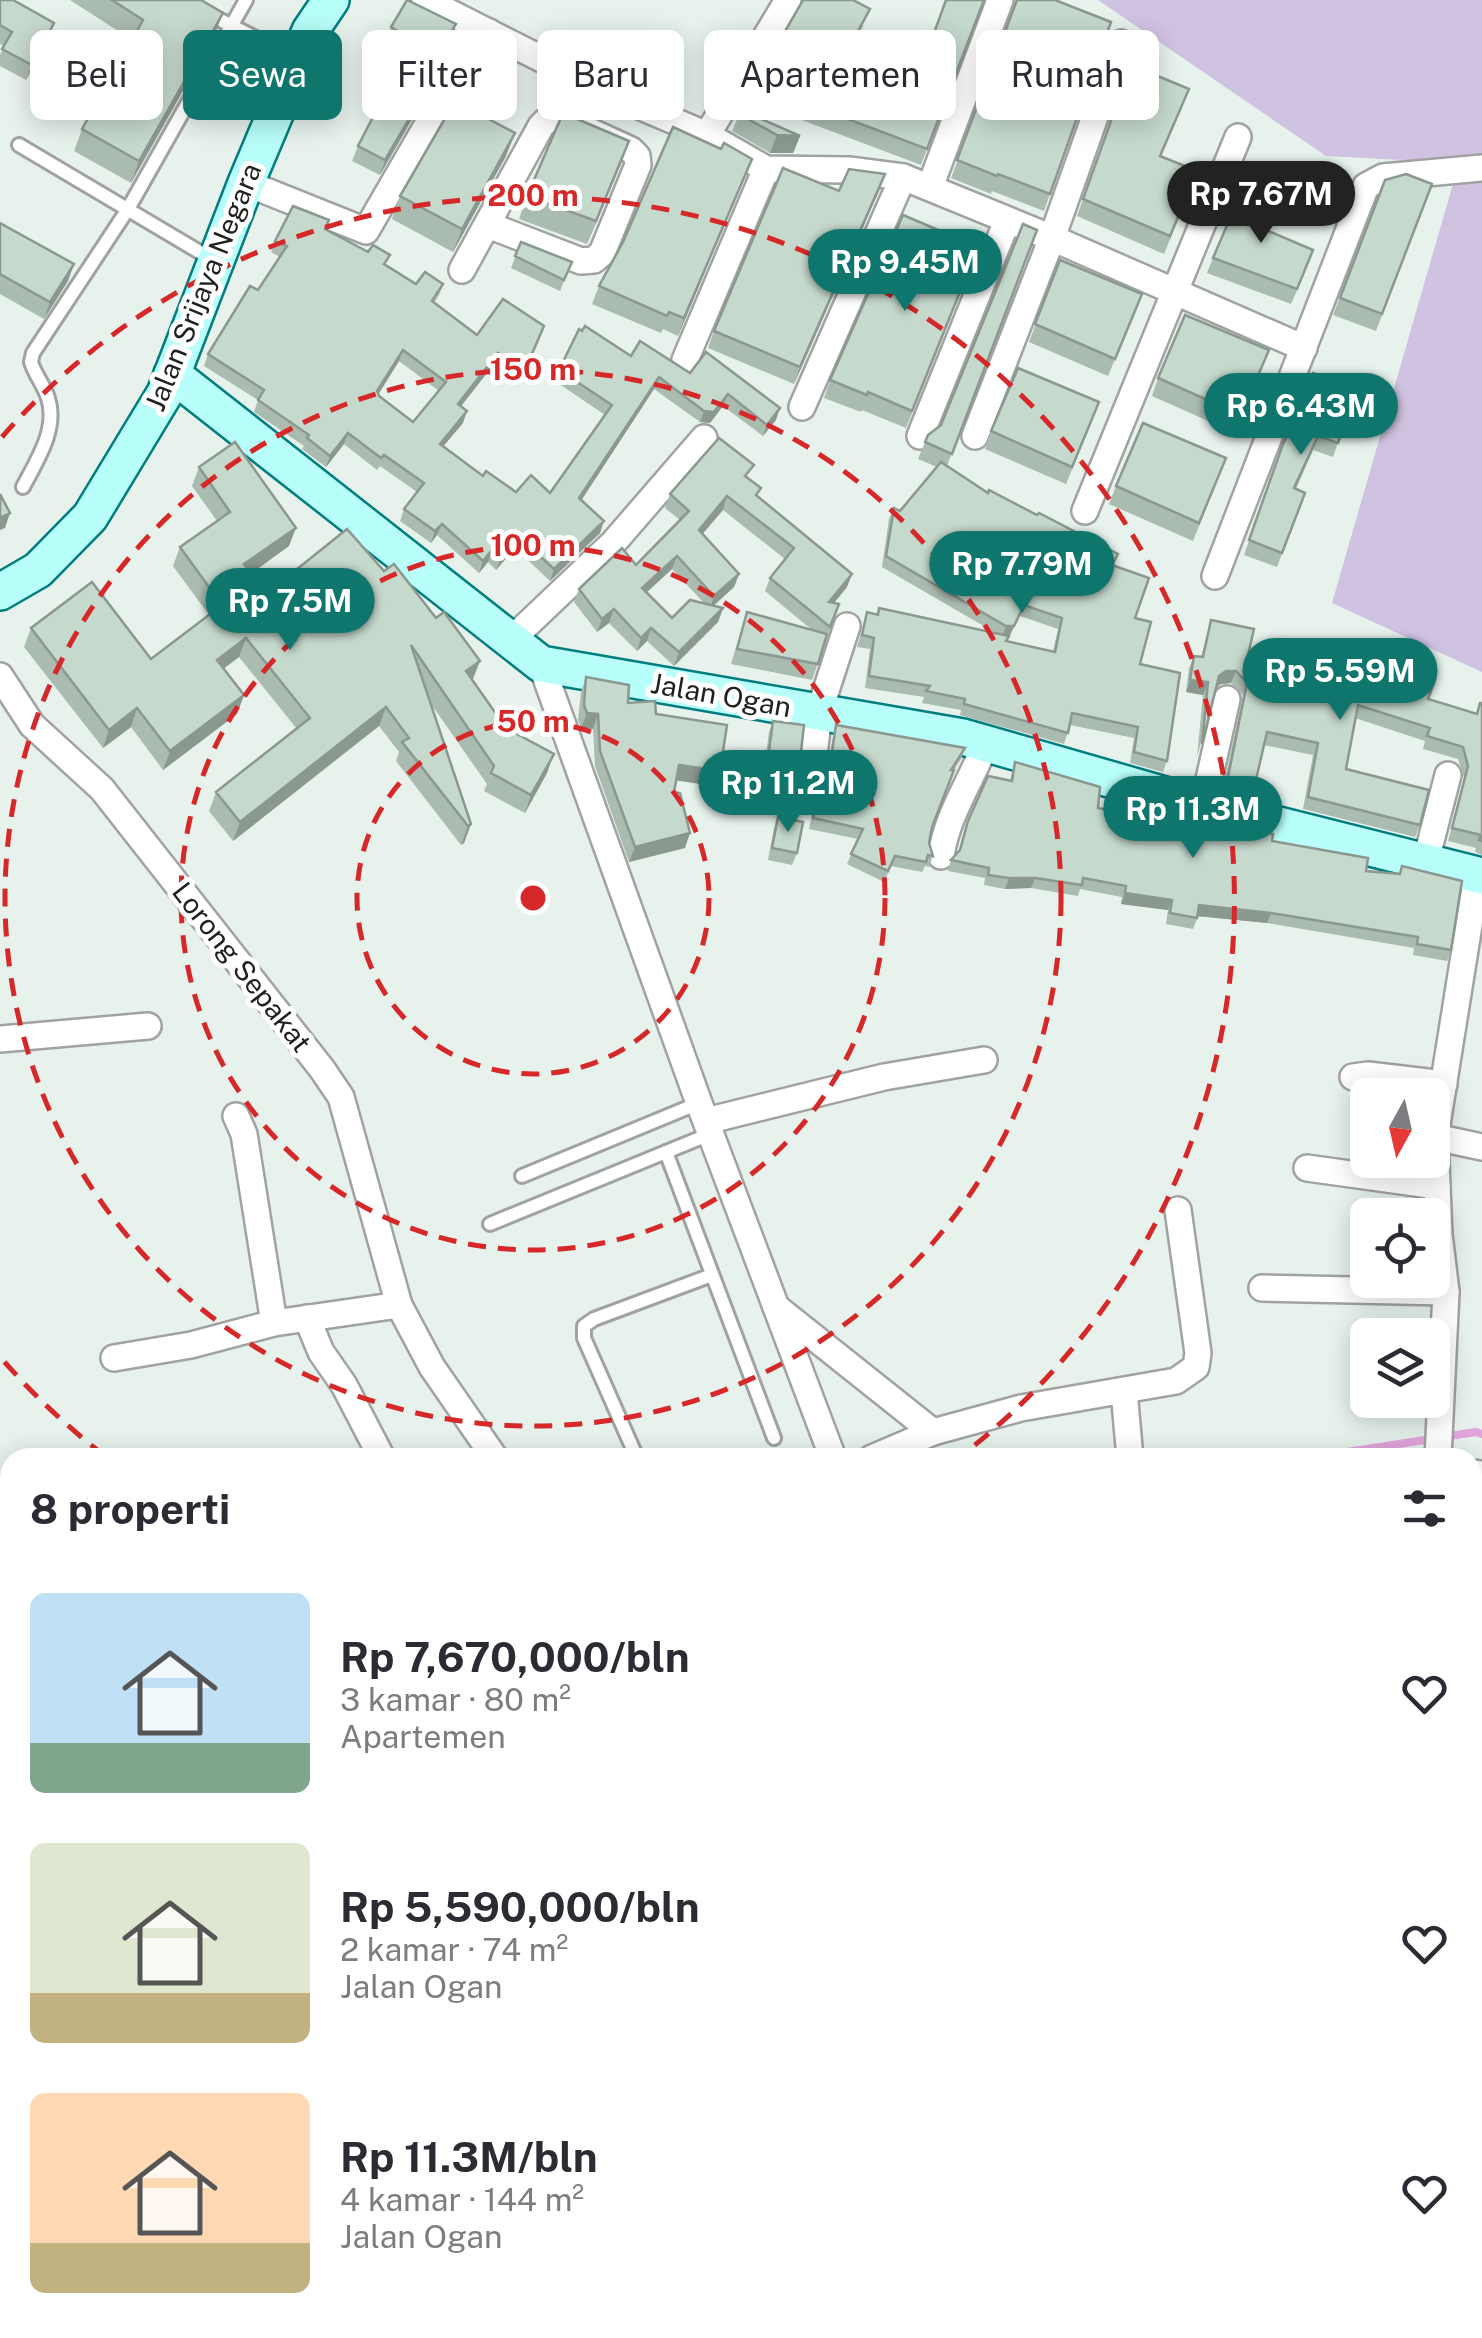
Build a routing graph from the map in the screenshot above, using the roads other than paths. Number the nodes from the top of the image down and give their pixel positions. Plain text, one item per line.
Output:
1 (181, 0) edge
2 (246, 0) edge
3 (332, 0) edge
4 (424, 0) edge
5 (788, 0) edge
6 (1000, 0) edge
7 (232, 25) junction
8 (241, 30) edge
9 (311, 30) edge
10 (485, 30) edge
11 (273, 120) edge
12 (430, 120) edge
13 (600, 120) edge
14 (672, 120) edge
15 (1094, 120) edge
16 (594, 133) junction
17 (707, 135) junction
18 (1238, 137) dead end
19 (19, 145) dead end
20 (1480, 168) edge
21 (766, 169) junction
22 (902, 177) junction
23 (246, 183) junction
24 (930, 187) junction
25 (128, 209) junction
26 (1007, 221) junction
27 (488, 225) junction
28 (1052, 238) junction
29 (216, 261) junction
30 (462, 270) dead end
31 (1173, 292) junction
32 (1304, 348) junction
33 (685, 360) dead end
34 (172, 374) junction
35 (802, 407) dead end
36 (920, 436) dead end
37 (975, 436) dead end
38 (704, 438) dead end
39 (23, 487) dead end
40 (1084, 511) dead end
41 (1215, 576) dead end
42 (0, 592) edge
43 (848, 626) dead end
44 (511, 640) junction
45 (541, 664) junction
46 (0, 676) edge
47 (1227, 698) dead end
48 (819, 712) junction
49 (986, 743) junction
50 (1448, 775) dead end
51 (811, 782) edge
52 (1203, 806) junction
53 (941, 856) dead end
54 (1426, 860) junction
55 (1480, 875) edge
56 (148, 1026) dead end
57 (0, 1039) edge
58 (984, 1060) dead end
59 (1353, 1077) dead end
60 (1393, 1078) edge
61 (1445, 1078) edge
62 (236, 1116) dead end
63 (705, 1119) junction
64 (1450, 1141) edge
65 (1482, 1148) edge
66 (666, 1152) junction
67 (1307, 1168) dead end
68 (522, 1176) dead end
69 (1437, 1178) edge
70 (1437, 1186) junction
71 (1438, 1198) edge
72 (1178, 1210) dead end
73 (490, 1224) dead end
74 (712, 1274) junction
75 (1262, 1288) dead end
76 (1350, 1290) edge
77 (1446, 1298) edge
78 (398, 1305) junction
79 (776, 1308) junction
80 (308, 1318) junction
81 (274, 1323) junction
82 (114, 1358) dead end
83 (1124, 1390) junction
84 (933, 1432) junction
85 (774, 1438) dead end
86 (377, 1448) edge
87 (488, 1448) edge
88 (633, 1448) edge
89 (830, 1448) edge
90 (895, 1448) edge
91 (1129, 1448) edge
92 (1439, 1448) edge

1 - 7 lane
2 - 7 lane
3 - 9 main road, Jalan Srijaya Negara
4 - 10 street
5 - 17 street
6 - 24 street
7 - 8 lane
7 - 25 lane
11 - 23 main road, Jalan Srijaya Negara
12 - 23 street
13 - 16 street
14 - 17 street
15 - 28 street
16 - 27 street
16 - 27 street
17 - 21 street
18 - 31 street
19 - 25 lane
20 - 32 street
21 - 22 street
21 - 33 street
22 - 24 street
22 - 35 street
23 - 29 main road, Jalan Srijaya Negara
24 - 26 street
25 - 29 lane
25 - 39 lane
26 - 28 street
26 - 36 street
27 - 30 street
28 - 31 street
28 - 37 street
29 - 34 main road, Jalan Srijaya Negara
31 - 32 street
31 - 40 street
32 - 41 street
34 - 42 main road, Jalan Srijaya Negara
34 - 44 main road, Jalan Ogan
38 - 44 street
43 - 48 street
44 - 45 main road, Jalan Ogan
45 - 48 main road, Jalan Ogan
45 - 63 street
46 - 78 street, Lorong Sepakat
47 - 52 street
48 - 49 main road, Jalan Ogan
48 - 51 street
49 - 52 main road, Jalan Ogan
49 - 53 street
50 - 54 street
52 - 54 main road, Jalan Ogan
54 - 55 main road, Jalan Ogan
55 - 61 street
56 - 57 street
58 - 63 street
59 - 60 street
62 - 81 street
63 - 66 lane
63 - 68 lane
63 - 79 street
64 - 65 street
66 - 73 lane
66 - 74 lane
67 - 70 street
69 - 70 street
70 - 71 street
72 - 83 street
74 - 85 lane
74 - 88 lane
75 - 76 street
77 - 92 street
78 - 80 street
78 - 87 street, Lorong Sepakat
79 - 84 street
79 - 89 street
80 - 81 street
80 - 86 street
81 - 82 street
83 - 84 street
83 - 91 street
84 - 90 street

